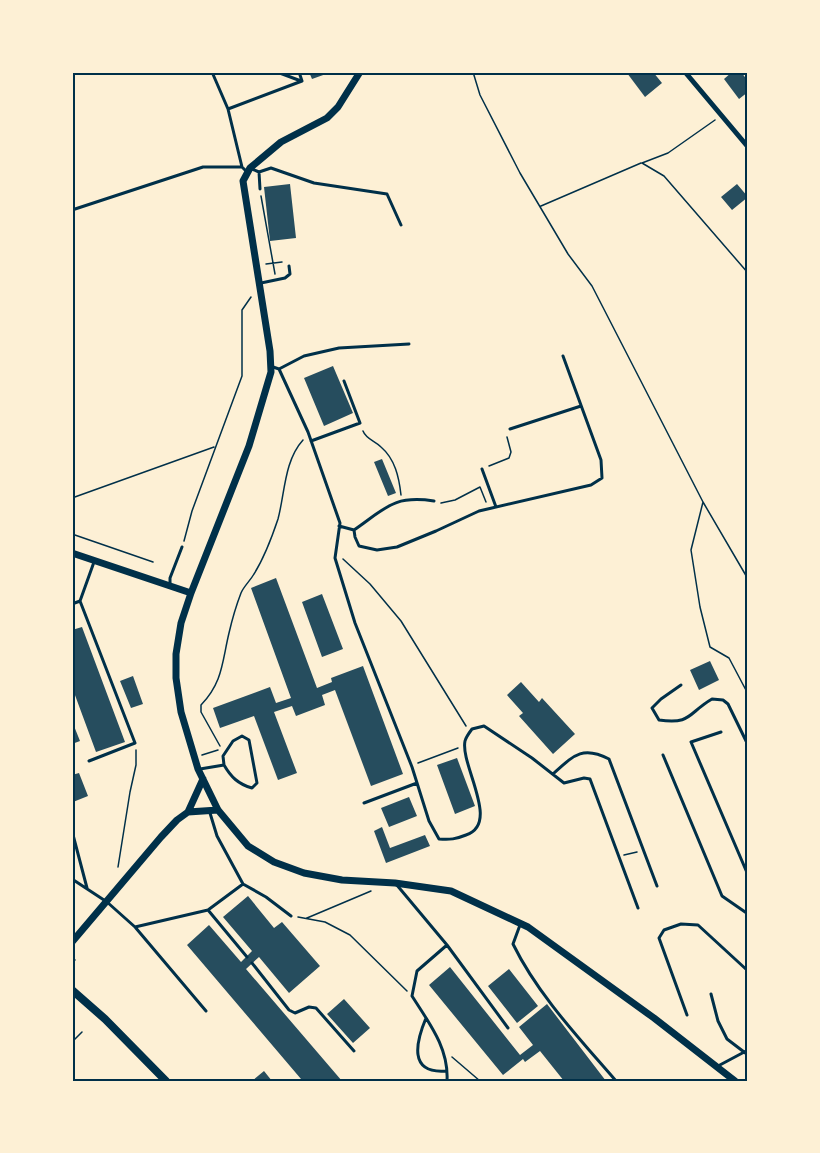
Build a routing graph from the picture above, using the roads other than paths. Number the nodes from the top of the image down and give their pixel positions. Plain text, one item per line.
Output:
1 (213, 72) edge
2 (278, 72) edge
3 (299, 72) edge
4 (360, 72) edge
5 (685, 72) edge
6 (302, 81) junction
7 (228, 109) junction
8 (748, 147) edge
9 (247, 169) junction
10 (259, 172) junction
11 (260, 189) road end
12 (72, 210) edge
13 (401, 225) dead end
14 (289, 266) road end
15 (259, 283) junction
16 (409, 344) dead end
17 (563, 356) dead end
18 (271, 366) junction
19 (279, 369) junction
20 (344, 381) dead end
21 (581, 406) junction
22 (510, 429) road end
23 (311, 441) junction
24 (482, 468) road end
25 (434, 501) road end
26 (496, 507) junction
27 (339, 526) junction
28 (354, 530) junction
29 (182, 547) road end
30 (72, 553) edge
31 (94, 560) junction
32 (170, 585) junction
33 (190, 592) junction
34 (80, 601) junction
35 (72, 604) edge
36 (681, 685) dead end
37 (721, 732) dead end
38 (748, 745) edge
39 (663, 755) dead end
40 (89, 761) dead end
41 (224, 765) junction
42 (198, 769) junction
43 (553, 774) junction
44 (203, 778) junction
45 (417, 783) junction
46 (364, 803) dead end
47 (218, 810) junction
48 (210, 811) junction
49 (188, 813) junction
50 (72, 831) edge
51 (748, 875) edge
52 (72, 879) edge
53 (395, 883) junction
54 (243, 884) junction
55 (657, 886) dead end
56 (88, 889) junction
57 (106, 902) junction
58 (638, 908) dead end
59 (208, 910) junction
60 (748, 914) edge
61 (291, 916) road end
62 (520, 923) junction
63 (135, 927) junction
64 (72, 942) edge
65 (447, 945) junction
66 (247, 957) dead end
67 (252, 963) dead end
68 (748, 971) edge
69 (72, 990) edge
70 (711, 994) dead end
71 (206, 1011) dead end
72 (687, 1015) dead end
73 (426, 1018) junction
74 (508, 1028) dead end
75 (746, 1050) edge
76 (354, 1051) dead end
77 (748, 1055) edge
78 (717, 1067) junction
79 (447, 1071) junction
80 (166, 1081) edge
81 (447, 1081) edge
82 (616, 1081) edge
83 (735, 1081) edge

1 - 7 lane
2 - 6 lane
3 - 6 lane
4 - 9 street
5 - 8 street
6 - 7 lane
7 - 9 lane
9 - 10 lane
9 - 12 lane
9 - 15 street
10 - 11 lane
10 - 13 lane
14 - 15 lane
15 - 18 street
16 - 19 lane
17 - 21 lane
18 - 19 lane
18 - 33 street
19 - 23 lane
20 - 23 lane
21 - 22 lane
21 - 26 lane
23 - 27 lane
24 - 26 lane
25 - 28 lane
26 - 28 lane
27 - 28 lane
27 - 45 lane
29 - 32 lane
30 - 31 street
31 - 32 street
31 - 34 lane
32 - 33 street
33 - 42 street
34 - 35 lane
34 - 40 lane
36 - 38 lane
37 - 51 lane
39 - 60 lane
41 - 41 lane
41 - 42 lane
42 - 44 street
43 - 45 lane
43 - 55 lane
43 - 58 lane
44 - 47 street
44 - 49 street
45 - 46 lane
47 - 48 street
47 - 53 street
48 - 49 street
48 - 54 lane
49 - 57 street
50 - 56 lane
52 - 56 lane
53 - 62 street
53 - 65 lane
54 - 59 lane
54 - 61 lane
56 - 57 lane
57 - 63 lane
57 - 64 street
59 - 63 lane
59 - 66 lane
62 - 78 street
62 - 82 lane
63 - 71 lane
65 - 73 lane
65 - 74 lane
67 - 76 lane
68 - 72 lane
69 - 80 main road
70 - 75 lane
73 - 79 lane
73 - 79 lane
75 - 77 lane
75 - 78 lane
78 - 83 street
79 - 81 lane

